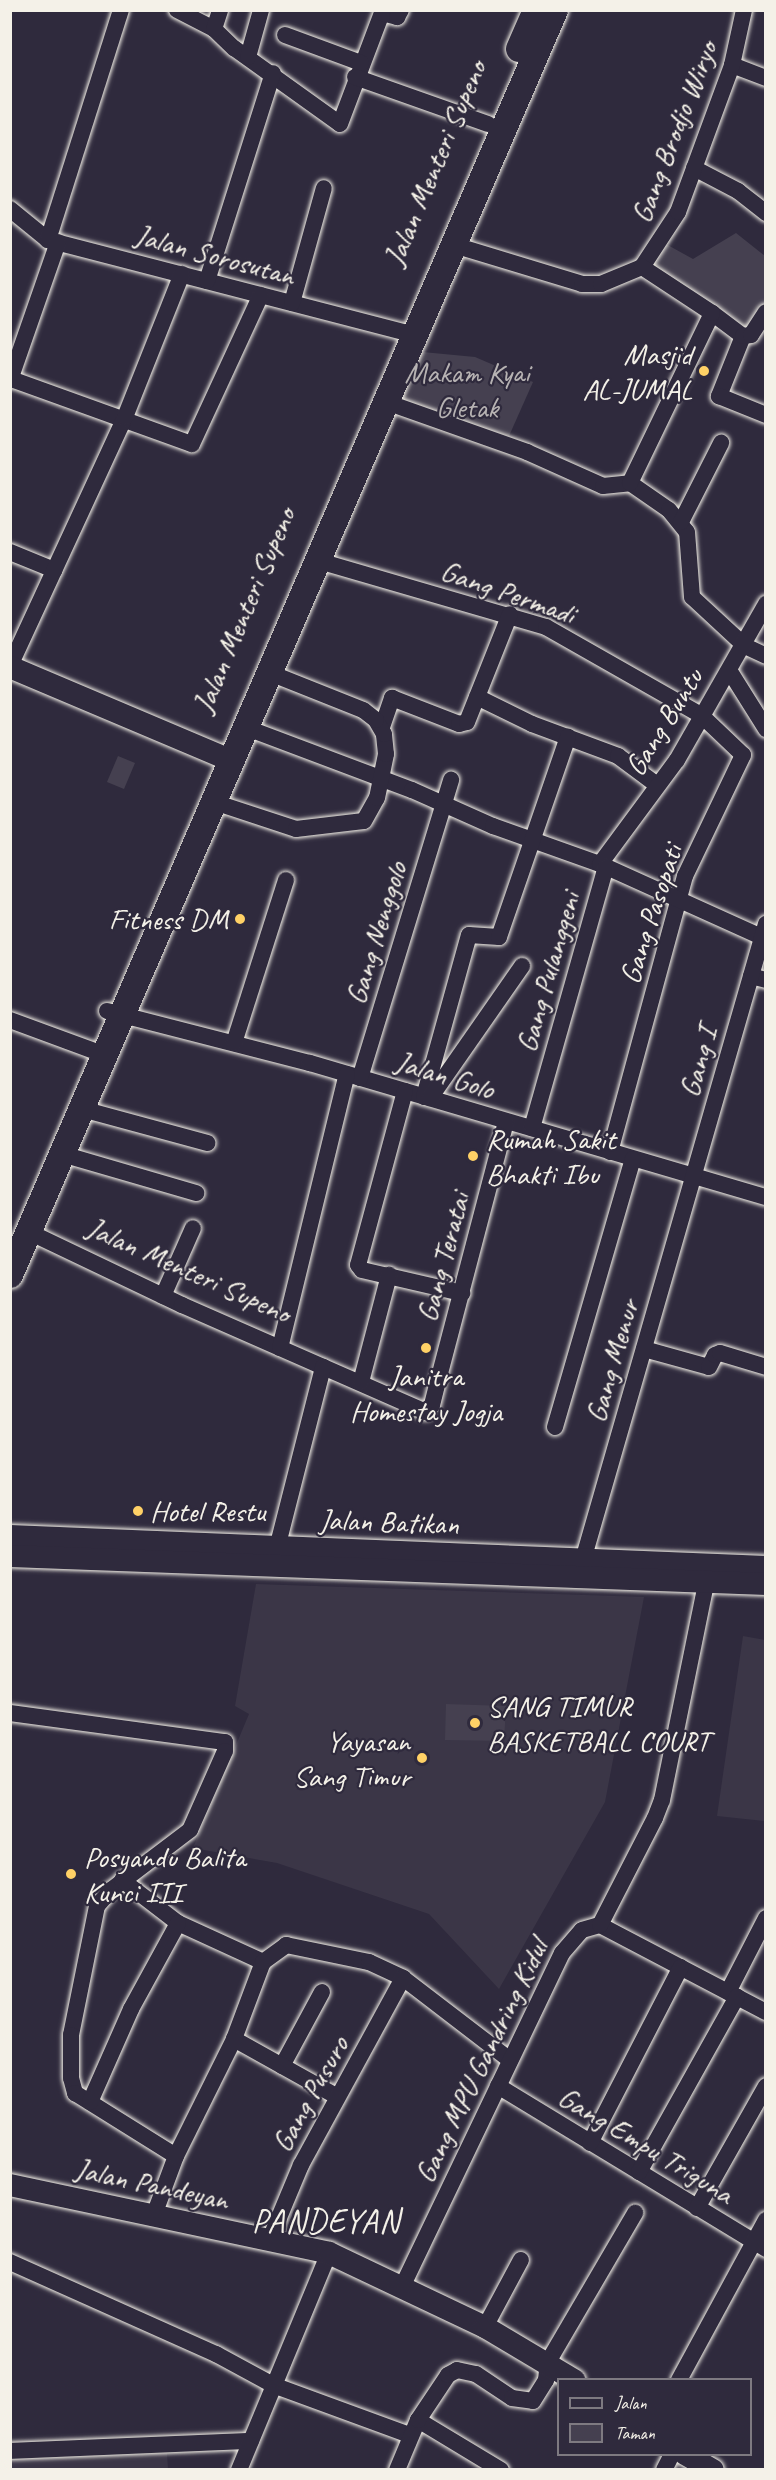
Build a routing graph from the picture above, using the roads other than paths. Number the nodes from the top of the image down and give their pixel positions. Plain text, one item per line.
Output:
1 (122, 10) edge
2 (177, 10) edge
3 (220, 10) edge
4 (261, 10) edge
5 (401, 10) edge
6 (536, 10) edge
7 (555, 10) edge
8 (744, 10) edge
9 (214, 29) junction
10 (285, 35) dead end
11 (248, 57) junction
12 (732, 65) junction
13 (358, 70) junction
14 (273, 73) junction
15 (765, 78) edge
16 (488, 124) junction
17 (694, 168) junction
18 (324, 188) dead end
19 (10, 209) edge
20 (765, 213) edge
21 (53, 241) junction
22 (454, 245) junction
23 (642, 267) junction
24 (182, 274) junction
25 (207, 281) junction
26 (261, 295) junction
27 (292, 303) junction
28 (765, 312) edge
29 (712, 313) junction
30 (407, 333) junction
31 (743, 336) junction
32 (11, 380) edge
33 (386, 402) junction
34 (765, 415) edge
35 (125, 417) junction
36 (721, 443) dead end
37 (630, 483) junction
38 (681, 522) junction
39 (10, 552) edge
40 (319, 561) junction
41 (54, 570) junction
42 (765, 604) edge
43 (510, 614) junction
44 (745, 646) junction
45 (765, 656) edge
46 (10, 666) edge
47 (729, 670) junction
48 (270, 673) junction
49 (477, 697) junction
50 (701, 716) junction
51 (382, 727) junction
52 (247, 728) junction
53 (765, 729) edge
54 (568, 737) junction
55 (225, 758) junction
56 (384, 780) junction
57 (451, 780) dead end
58 (657, 785) junction
59 (214, 802) junction
60 (442, 804) junction
61 (532, 838) junction
62 (603, 865) junction
63 (286, 880) dead end
64 (679, 897) junction
65 (764, 930) edge
66 (522, 966) dead end
67 (758, 978) edge
68 (115, 1013) junction
69 (12, 1026) edge
70 (234, 1043) junction
71 (97, 1052) junction
72 (353, 1076) junction
73 (405, 1091) junction
74 (427, 1097) junction
75 (82, 1109) junction
76 (506, 1122) junction
77 (532, 1128) junction
78 (207, 1143) dead end
79 (610, 1152) junction
80 (62, 1155) junction
81 (633, 1159) junction
82 (693, 1177) junction
83 (196, 1193) dead end
84 (765, 1194) edge
85 (193, 1227) dead end
86 (20, 1233) edge
87 (10, 1275) edge
88 (388, 1275) junction
89 (462, 1293) junction
90 (163, 1296) junction
91 (280, 1348) junction
92 (644, 1349) junction
93 (323, 1366) junction
94 (765, 1367) edge
95 (361, 1382) junction
96 (432, 1405) joint
97 (555, 1427) dead end
98 (10, 1536) edge
99 (277, 1548) junction
100 (92, 1550) junction
101 (206, 1554) junction
102 (10, 1556) edge
103 (583, 1560) junction
104 (440, 1563) junction
105 (765, 1567) edge
106 (708, 1574) junction
107 (765, 1584) edge
108 (10, 1713) edge
109 (122, 1880) junction
110 (765, 1918) edge
111 (178, 1923) junction
112 (600, 1925) junction
113 (263, 1962) junction
114 (681, 1967) junction
115 (403, 1978) junction
116 (322, 1992) dead end
117 (733, 1994) junction
118 (765, 2012) edge
119 (234, 2039) junction
120 (510, 2060) junction
121 (282, 2066) junction
122 (498, 2086) junction
123 (765, 2086) edge
124 (336, 2096) junction
125 (90, 2102) junction
126 (590, 2142) junction
127 (176, 2156) junction
128 (639, 2172) junction
129 (10, 2185) edge
130 (698, 2208) junction
131 (635, 2213) dead end
132 (154, 2215) junction
133 (765, 2220) edge
134 (270, 2239) junction
135 (759, 2246) edge
136 (329, 2253) junction
137 (521, 2260) dead end
138 (10, 2262) edge
139 (402, 2287) junction
140 (485, 2327) junction
141 (548, 2362) junction
142 (572, 2378) edge
143 (680, 2378) edge
144 (273, 2385) junction
145 (414, 2427) junction
146 (251, 2441) junction
147 (10, 2451) edge
148 (689, 2456) edge
149 (239, 2469) edge
150 (397, 2469) edge
151 (501, 2469) edge
152 (713, 2469) edge

1 - 21 street
2 - 9 street
3 - 9 street
4 - 11 street
5 - 13 street
6 - 16 main road, Jalan Menteri Supeno
7 - 22 main road, Jalan Menteri Supeno
8 - 12 street, Gang Brodjo Wiryo
9 - 11 street
10 - 13 street
11 - 14 street
12 - 15 street
12 - 17 street, Gang Brodjo Wiryo
13 - 14 street
13 - 16 street
14 - 25 street
16 - 30 main road, Jalan Menteri Supeno
17 - 20 street
17 - 23 street, Gang Brodjo Wiryo
18 - 27 street
19 - 21 street, Jalan Sorosutan
21 - 24 street, Jalan Sorosutan
21 - 32 street
22 - 23 street
22 - 30 main road, Jalan Menteri Supeno
23 - 29 street
24 - 25 street, Jalan Sorosutan
24 - 35 street
25 - 26 street, Jalan Sorosutan
26 - 27 street, Jalan Sorosutan
26 - 35 street
27 - 30 street, Jalan Sorosutan
28 - 31 street
29 - 31 street
29 - 37 street
30 - 33 main road, Jalan Menteri Supeno
30 - 55 main road, Jalan Menteri Supeno
31 - 34 street
32 - 35 street
33 - 37 street
33 - 40 main road, Jalan Menteri Supeno
35 - 41 street
36 - 38 street
37 - 38 street
38 - 44 street
39 - 41 street
40 - 43 street, Gang Permadi
40 - 48 main road, Jalan Menteri Supeno
41 - 46 street
42 - 44 street, Gang Buntu
43 - 49 street
43 - 50 street, Gang Permadi
44 - 45 street
44 - 47 street, Gang Buntu
46 - 55 main road
47 - 50 street, Gang Buntu
47 - 53 street
48 - 51 street
48 - 52 main road, Jalan Menteri Supeno
49 - 51 street
49 - 54 street
50 - 58 street, Gang Buntu
50 - 64 street, Gang Pasopati
51 - 56 street
52 - 55 main road, Jalan Menteri Supeno
52 - 56 street
54 - 58 street
54 - 61 street
55 - 59 main road, Jalan Menteri Supeno
55 - 68 main road, Jalan Menteri Supeno
56 - 59 street
56 - 60 street
57 - 60 street, Gang Nenggolo
58 - 62 street, Gang Buntu
59 - 68 main road, Jalan Menteri Supeno
60 - 61 street
60 - 72 street, Gang Nenggolo
61 - 62 street
61 - 74 street
62 - 64 street
62 - 77 street, Gang Pulanggeni
63 - 70 street
64 - 65 street
64 - 79 street, Gang Pasopati
65 - 67 street, Gang I
66 - 74 street
67 - 82 street, Gang I
68 - 70 street, Jalan Golo
68 - 71 main road, Jalan Menteri Supeno
69 - 71 street
70 - 72 street, Jalan Golo
71 - 75 main road, Jalan Menteri Supeno
71 - 86 main road, Jalan Menteri Supeno
72 - 73 street, Jalan Golo
72 - 91 street, Gang Nenggolo
73 - 74 street, Jalan Golo
73 - 88 street
74 - 76 street, Jalan Golo
75 - 78 street
75 - 80 main road, Jalan Menteri Supeno
76 - 77 street, Jalan Golo
76 - 89 street, Gang Teratai
77 - 79 street, Jalan Golo
79 - 81 street, Jalan Golo
80 - 83 street
80 - 86 main road, Jalan Menteri Supeno
81 - 82 street, Jalan Golo
81 - 97 street
82 - 84 street, Jalan Golo
82 - 92 street, Gang Menur
85 - 90 street
86 - 87 main road, Jalan Menteri Supeno
86 - 90 street, Jalan Menteri Supeno
88 - 89 street
88 - 95 street
89 - 96 street, Gang Teratai
90 - 91 street, Jalan Menteri Supeno
91 - 93 street, Jalan Menteri Supeno
92 - 94 street
92 - 103 street, Gang Menur
93 - 95 street, Jalan Menteri Supeno
93 - 99 street
95 - 96 street, Jalan Menteri Supeno
98 - 100 main road, Jalan Batikan
99 - 101 main road, Jalan Batikan
99 - 104 main road, Jalan Batikan
100 - 101 main road, Jalan Batikan
100 - 102 main road, Jalan Batikan
101 - 104 main road, Jalan Batikan
103 - 104 main road, Jalan Batikan
103 - 106 main road, Jalan Batikan
104 - 106 main road, Jalan Batikan
105 - 106 main road, Jalan Batikan
106 - 107 main road, Jalan Batikan
106 - 112 street
108 - 109 street
109 - 111 street
109 - 125 street
110 - 117 street
111 - 113 street
111 - 125 street
112 - 114 street
112 - 120 street, Gang MPU Gandring Kidul
113 - 115 street
113 - 119 street
114 - 117 street
114 - 126 street
115 - 120 street
115 - 124 street, Gang Pusuro
116 - 121 street
117 - 118 street
117 - 128 street
119 - 121 street
119 - 127 street
120 - 122 street, Gang MPU Gandring Kidul
121 - 124 street
122 - 126 street, Gang Empu Triguna
122 - 139 street, Gang MPU Gandring Kidul
123 - 130 street
124 - 134 street, Gang Pusuro
125 - 127 street
126 - 128 street, Gang Empu Triguna
127 - 132 street
128 - 130 street, Gang Empu Triguna
129 - 132 main road, Jalan Pandeyan
130 - 135 street, Gang Empu Triguna
131 - 141 street
132 - 134 main road, Jalan Pandeyan
133 - 135 street
134 - 136 main road, Jalan Pandeyan
135 - 143 street
136 - 139 main road, Jalan Pandeyan
136 - 144 street
137 - 140 street
138 - 144 street
139 - 140 main road, Jalan Pandeyan
140 - 141 main road, Jalan Pandeyan
141 - 142 main road, Jalan Pandeyan
141 - 145 street
144 - 145 street
144 - 146 street
145 - 150 street
145 - 151 street
146 - 147 street
146 - 149 street
148 - 152 main road

